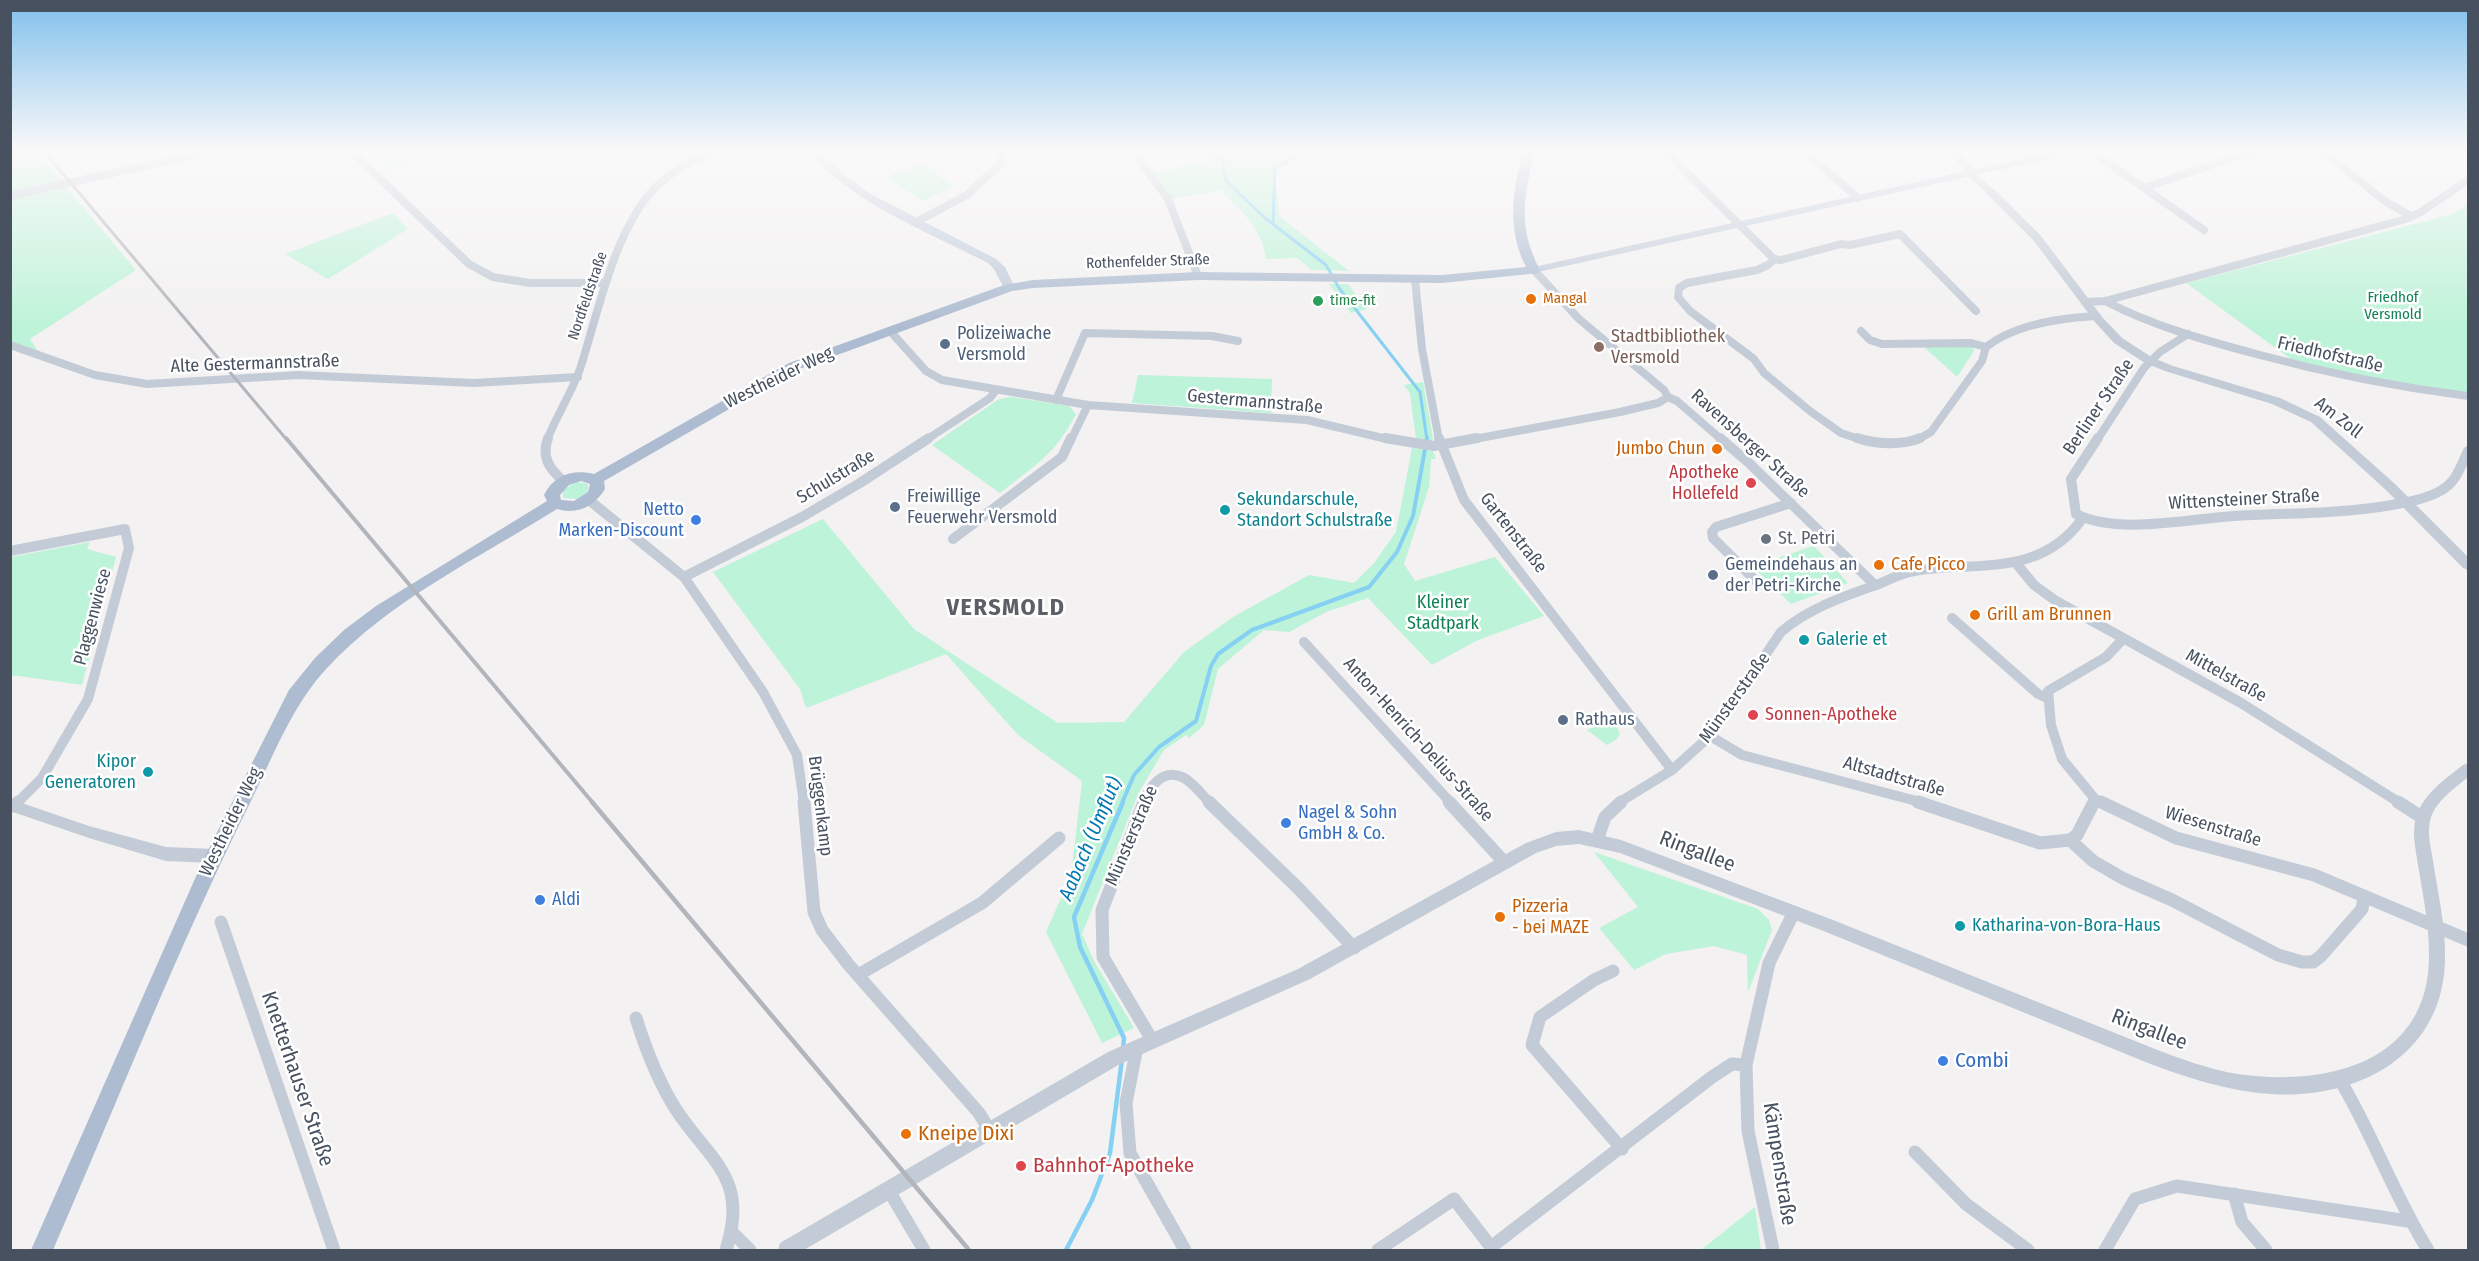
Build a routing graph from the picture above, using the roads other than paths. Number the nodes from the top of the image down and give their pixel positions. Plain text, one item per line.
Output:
1 (411, 209) edge
2 (640, 209) edge
3 (891, 209) edge
4 (941, 209) edge
5 (1172, 209) edge
6 (1518, 209) edge
7 (1724, 209) edge
8 (1808, 209) edge
9 (2009, 209) edge
10 (2175, 209) edge
11 (2398, 209) edge
12 (2423, 209) edge
13 (2411, 216) junction
14 (916, 222) junction
15 (1739, 224) junction
16 (2204, 230) dead end
17 (1774, 259) junction
18 (1534, 270) junction
19 (1198, 276) junction
20 (1415, 279) junction
21 (606, 283) junction
22 (1009, 288) junction
23 (2105, 301) junction
24 (2085, 302) junction
25 (1976, 311) dead end
26 (2094, 316) junction
27 (890, 331) junction
28 (1861, 331) dead end
29 (2188, 334) junction
30 (1238, 341) dead end
31 (11, 345) edge
32 (1986, 347) junction
33 (2151, 362) junction
34 (578, 377) junction
35 (996, 390) junction
36 (2469, 396) edge
37 (1668, 397) junction
38 (1056, 400) junction
39 (1088, 405) junction
40 (1437, 446) junction
41 (2469, 451) edge
42 (595, 480) junction
43 (563, 481) junction
44 (589, 501) junction
45 (2407, 501) junction
46 (555, 503) junction
47 (1791, 503) junction
48 (2082, 519) junction
49 (953, 539) dead end
50 (10, 551) edge
51 (2016, 563) junction
52 (2469, 565) edge
53 (684, 577) junction
54 (1759, 584) dead end
55 (1875, 585) junction
56 (1952, 618) dead end
57 (2123, 639) junction
58 (1304, 642) dead end
59 (2048, 698) junction
60 (1710, 736) junction
61 (2469, 769) edge
62 (1672, 770) junction
63 (2095, 799) junction
64 (12, 806) edge
65 (2423, 818) junction
66 (1059, 838) dead end
67 (1597, 840) junction
68 (2070, 840) junction
69 (214, 856) junction
70 (1505, 863) junction
71 (2364, 897) junction
72 (1794, 912) junction
73 (220, 922) dead end
74 (2435, 926) junction
75 (2469, 940) edge
76 (1354, 948) junction
77 (1613, 972) dead end
78 (858, 975) junction
79 (636, 1018) dead end
80 (1144, 1044) junction
81 (1746, 1065) junction
82 (2340, 1080) junction
83 (990, 1131) junction
84 (1622, 1149) junction
85 (1915, 1152) dead end
86 (889, 1191) junction
87 (2234, 1194) junction
88 (2408, 1221) junction
89 (732, 1231) junction
90 (1492, 1249) edge
91 (42, 1251) edge
92 (334, 1251) edge
93 (726, 1251) edge
94 (750, 1251) edge
95 (787, 1251) edge
96 (924, 1251) edge
97 (1185, 1251) edge
98 (1378, 1251) edge
99 (1773, 1251) edge
100 (2028, 1251) edge
101 (2105, 1251) edge
102 (2266, 1251) edge
103 (2428, 1251) edge

1 - 21 street
2 - 21 street, Nordfeldstraße
3 - 14 main road
4 - 14 street
5 - 19 street
6 - 18 main road, Ravensberger Straße
7 - 15 street
8 - 15 main road
9 - 24 street, Berliner Straße
10 - 16 street
11 - 13 street
12 - 13 street
13 - 23 street
14 - 22 main road
15 - 17 street
15 - 18 main road
17 - 25 street
17 - 32 street
18 - 20 main road, Rothenfelder Straße
18 - 37 street, Ravensberger Straße
19 - 20 main road, Rothenfelder Straße
19 - 22 main road, Rothenfelder Straße
20 - 40 street, Gartenstraße
21 - 34 street, Nordfeldstraße
22 - 27 main road, Westheider Weg
23 - 24 street
23 - 29 street, Friedhofstraße
24 - 26 street, Berliner Straße
26 - 32 street
26 - 33 street, Berliner Straße
27 - 35 street, Gestermannstraße
27 - 42 main road, Westheider Weg
28 - 32 street
29 - 33 street
29 - 36 street, Friedhofstraße
30 - 38 street
31 - 34 street, Alte Gestermannstraße
33 - 45 street, Am Zoll
33 - 48 street, Berliner Straße
34 - 43 street, Nordfeldstraße
35 - 38 street, Gestermannstraße
35 - 53 street, Schulstraße
37 - 40 street, Gestermannstraße
37 - 47 street, Ravensberger Straße
38 - 39 street, Gestermannstraße
39 - 40 street, Gestermannstraße
39 - 49 street
40 - 62 street, Gartenstraße
41 - 45 street
42 - 43 main road
42 - 44 main road
43 - 46 main road
44 - 46 main road
44 - 53 street, Brüggenkamp
45 - 48 street, Wittensteiner Straße
45 - 52 street
46 - 69 main road, Westheider Weg
47 - 54 street
47 - 55 street, Ravensberger Straße
48 - 51 street
50 - 64 street, Plaggenwiese
51 - 55 street
51 - 57 street, Mittelstraße
53 - 78 street, Brüggenkamp
55 - 60 street, Münsterstraße
56 - 59 street
57 - 59 street
57 - 65 street, Mittelstraße
58 - 70 street, Anton-Henrich-Delius-Straße
59 - 63 street, Wiesenstraße
60 - 62 street, Münsterstraße
60 - 68 street, Altstadtstraße
61 - 65 street
62 - 67 street, Münsterstraße
63 - 68 street
63 - 71 street, Wiesenstraße
64 - 69 street
65 - 74 street, Ringallee
66 - 78 street
67 - 70 street
67 - 72 street, Ringallee
68 - 71 street
69 - 91 main road, Westheider Weg
70 - 76 street
71 - 74 street, Wiesenstraße
72 - 81 street, Kämpenstraße
72 - 82 street, Ringallee
73 - 92 street, Knetterhauser Straße
74 - 75 street, Wiesenstraße
74 - 82 street, Ringallee
76 - 80 street
76 - 80 street, Münsterstraße
77 - 84 street
78 - 83 street, Brüggenkamp
79 - 89 street
80 - 83 street
80 - 97 street
81 - 84 street
81 - 99 street, Kämpenstraße
82 - 88 street
83 - 86 street
84 - 90 street
85 - 100 street
86 - 95 street
86 - 96 street
87 - 88 street
87 - 101 street
87 - 102 street
88 - 103 street
89 - 93 street
89 - 94 street
90 - 98 street

